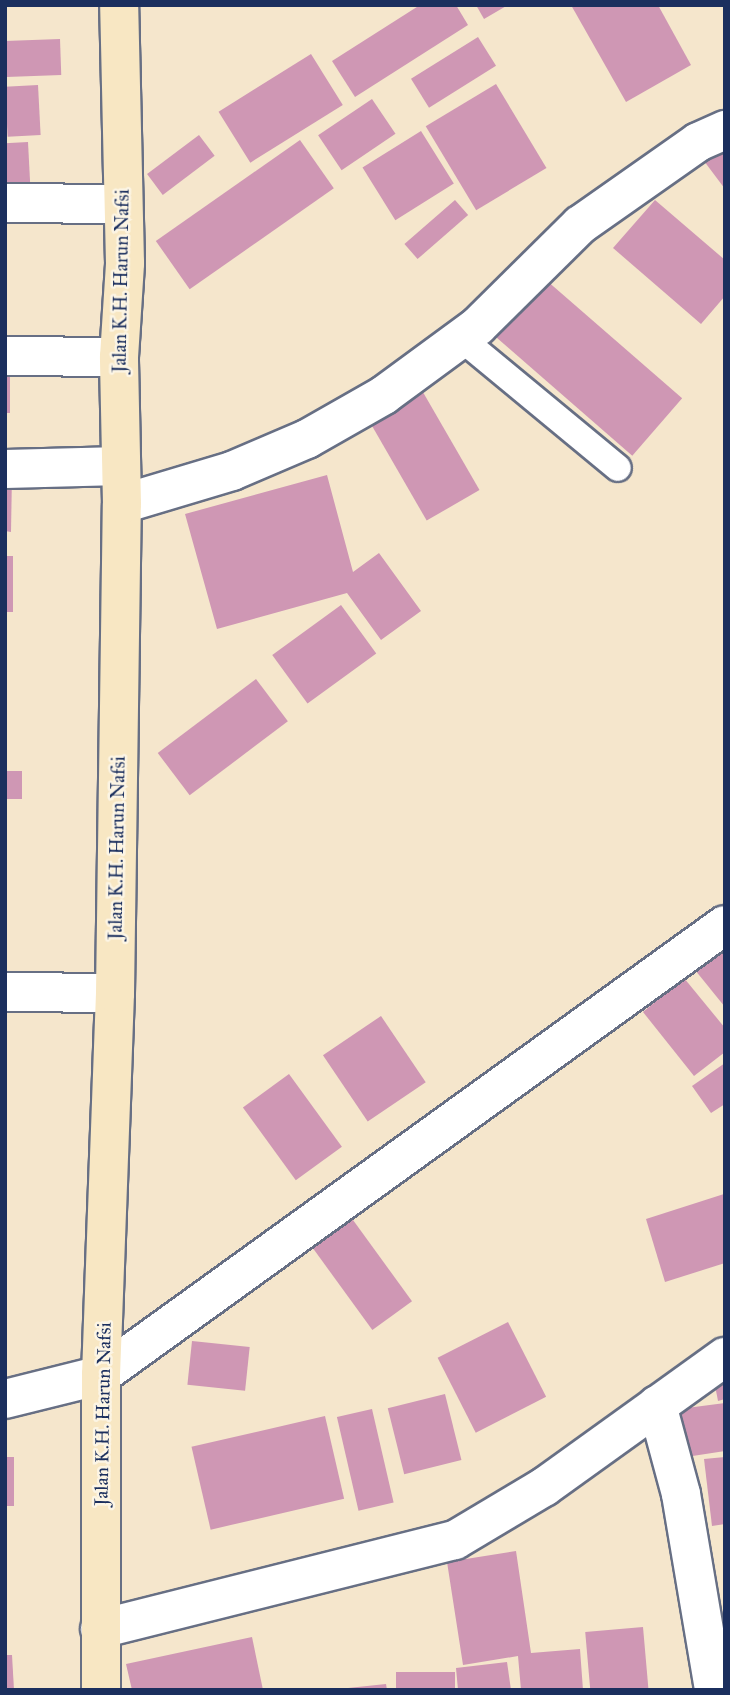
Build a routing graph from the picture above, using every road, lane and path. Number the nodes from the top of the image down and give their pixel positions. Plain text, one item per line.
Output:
1 (120, 5) edge
2 (725, 130) edge
3 (5, 203) edge
4 (123, 204) junction
5 (462, 339) junction
6 (5, 356) edge
7 (119, 356) junction
8 (121, 466) junction
9 (618, 468) dead end
10 (5, 469) edge
11 (122, 504) junction
12 (725, 925) edge
13 (5, 992) edge
14 (115, 993) junction
15 (725, 1357) edge
16 (101, 1375) junction
17 (5, 1399) edge
18 (657, 1405) junction
19 (100, 1629) junction
20 (101, 1690) edge
21 (714, 1690) edge

1 - 4 main road, Jalan K.H. Harun Nafsi
2 - 5 street
3 - 4 street
4 - 7 main road, Jalan K.H. Harun Nafsi
5 - 9 lane
5 - 11 street
6 - 7 street
7 - 8 main road, Jalan K.H. Harun Nafsi
8 - 10 street
8 - 11 main road, Jalan K.H. Harun Nafsi
11 - 14 main road, Jalan K.H. Harun Nafsi
12 - 16 street
13 - 14 street
14 - 16 main road, Jalan K.H. Harun Nafsi
15 - 18 street
16 - 17 street
16 - 19 main road, Jalan K.H. Harun Nafsi
18 - 19 street
18 - 21 street
19 - 20 main road, Jalan K.H. Harun Nafsi

